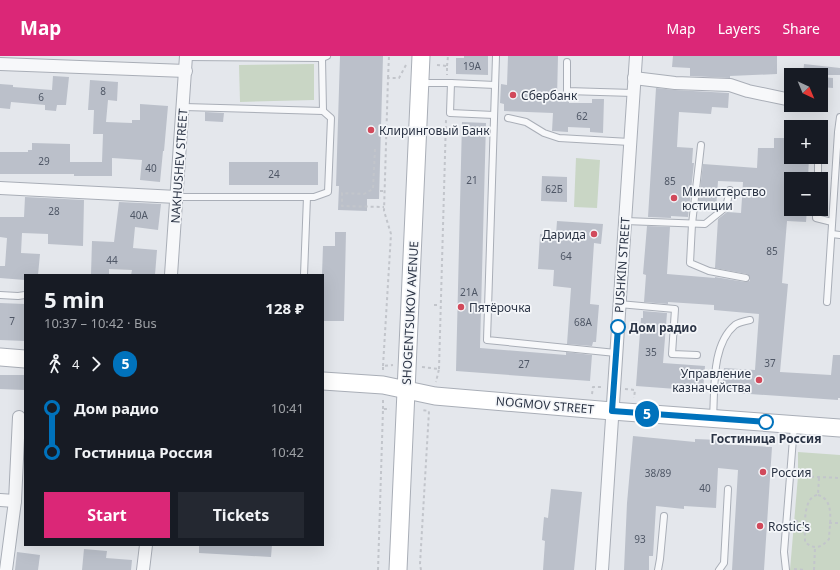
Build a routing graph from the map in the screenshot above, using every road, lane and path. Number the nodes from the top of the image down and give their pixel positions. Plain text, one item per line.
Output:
1 (389, 56) edge
2 (421, 56) edge
3 (448, 56) edge
4 (496, 56) edge
5 (636, 56) edge
6 (186, 57) edge
7 (324, 57) edge
8 (567, 62) dead end
9 (0, 64) edge
10 (406, 64) dead end
11 (436, 65) dead end
12 (447, 66) junction
13 (186, 71) junction
14 (388, 78) junction
15 (634, 78) junction
16 (420, 82) junction
17 (449, 83) junction
18 (495, 84) junction
19 (633, 93) junction
20 (784, 99) edge
21 (184, 107) junction
22 (323, 110) junction
23 (446, 115) dead end
24 (494, 115) junction
25 (840, 117) edge
26 (508, 118) dead end
27 (630, 142) junction
28 (701, 145) dead end
29 (375, 149) dead end
30 (0, 188) edge
31 (730, 190) dead end
32 (380, 191) dead end
33 (385, 191) junction
34 (177, 197) junction
35 (307, 197) junction
36 (384, 207) junction
37 (816, 216) edge
38 (625, 221) junction
39 (832, 222) junction
40 (692, 224) junction
41 (832, 234) junction
42 (840, 235) edge
43 (171, 274) edge
44 (304, 274) edge
45 (746, 278) dead end
46 (0, 294) edge
47 (24, 295) edge
48 (827, 302) dead end
49 (619, 304) junction
50 (434, 305) dead end
51 (440, 305) junction
52 (750, 320) dead end
53 (616, 353) junction
54 (697, 355) dead end
55 (0, 358) edge
56 (24, 359) edge
57 (383, 366) junction
58 (393, 366) dead end
59 (422, 367) dead end
60 (439, 368) junction
61 (383, 376) dead end
62 (324, 381) edge
63 (436, 383) dead end
64 (601, 387) dead end
65 (623, 389) dead end
66 (406, 390) junction
67 (383, 394) dead end
68 (592, 394) dead end
69 (634, 399) dead end
70 (382, 409) junction
71 (390, 409) dead end
72 (422, 410) dead end
73 (612, 411) junction
74 (19, 417) dead end
75 (713, 418) junction
76 (794, 424) junction
77 (840, 428) edge
78 (21, 462) edge
79 (789, 476) junction
80 (819, 477) junction
81 (840, 478) edge
82 (728, 489) dead end
83 (818, 495) junction
84 (0, 500) edge
85 (15, 501) junction
86 (664, 516) dead end
87 (829, 523) junction
88 (840, 524) edge
89 (146, 546) edge
90 (815, 548) junction
91 (6, 570) edge
92 (143, 570) edge
93 (378, 570) edge
94 (398, 570) edge
95 (421, 570) edge
96 (602, 570) edge
97 (658, 570) edge
98 (719, 570) edge
99 (786, 570) edge
100 (814, 570) edge

1 - 14 path
2 - 16 street, SHOGENTSUKOV AVENUE
3 - 12 path
4 - 18 lane
5 - 15 street, PUSHKIN STREET
6 - 7 lane
6 - 13 street, NAKHUSHEV STREET
7 - 22 lane
8 - 19 lane
9 - 13 street
10 - 14 path
11 - 12 path
12 - 17 path
13 - 21 street, NAKHUSHEV STREET
14 - 33 path
15 - 19 street, PUSHKIN STREET
15 - 20 street
16 - 17 lane
16 - 66 street, SHOGENTSUKOV AVENUE
17 - 18 lane
17 - 24 lane
18 - 24 lane
19 - 27 street, PUSHKIN STREET
21 - 22 lane
21 - 34 street, NAKHUSHEV STREET
22 - 35 lane
23 - 51 path
24 - 53 lane
25 - 39 lane
26 - 27 lane
27 - 38 street, PUSHKIN STREET
28 - 40 lane
29 - 36 path
30 - 34 street
31 - 40 lane
32 - 33 path
33 - 36 path
34 - 35 lane
34 - 43 street, NAKHUSHEV STREET
35 - 44 lane
36 - 57 path
37 - 39 lane
38 - 40 lane
38 - 49 street, PUSHKIN STREET
39 - 41 lane
40 - 45 lane
41 - 42 lane
41 - 48 lane
46 - 47 lane
49 - 53 street, PUSHKIN STREET
49 - 54 lane
50 - 51 path
51 - 60 path
52 - 75 lane
53 - 73 street, PUSHKIN STREET
55 - 56 street
57 - 58 path
57 - 61 path
59 - 60 path
60 - 63 path
62 - 66 street, NOGMOV STREET
64 - 68 path
65 - 69 path
66 - 73 street, NOGMOV STREET
66 - 94 street, SHOGENTSUKOV AVENUE
67 - 70 path
70 - 71 path
70 - 93 path
72 - 95 path
73 - 75 street, NOGMOV STREET
73 - 96 street, PUSHKIN STREET
74 - 78 street
75 - 76 street, NOGMOV STREET
76 - 77 street, NOGMOV STREET
76 - 79 lane
78 - 85 street
79 - 80 path
79 - 99 lane
80 - 81 path
80 - 83 path
82 - 98 lane
83 - 87 path
83 - 90 path
84 - 85 street
85 - 91 street
86 - 97 lane
87 - 88 path
87 - 90 path
89 - 92 street
90 - 100 path

